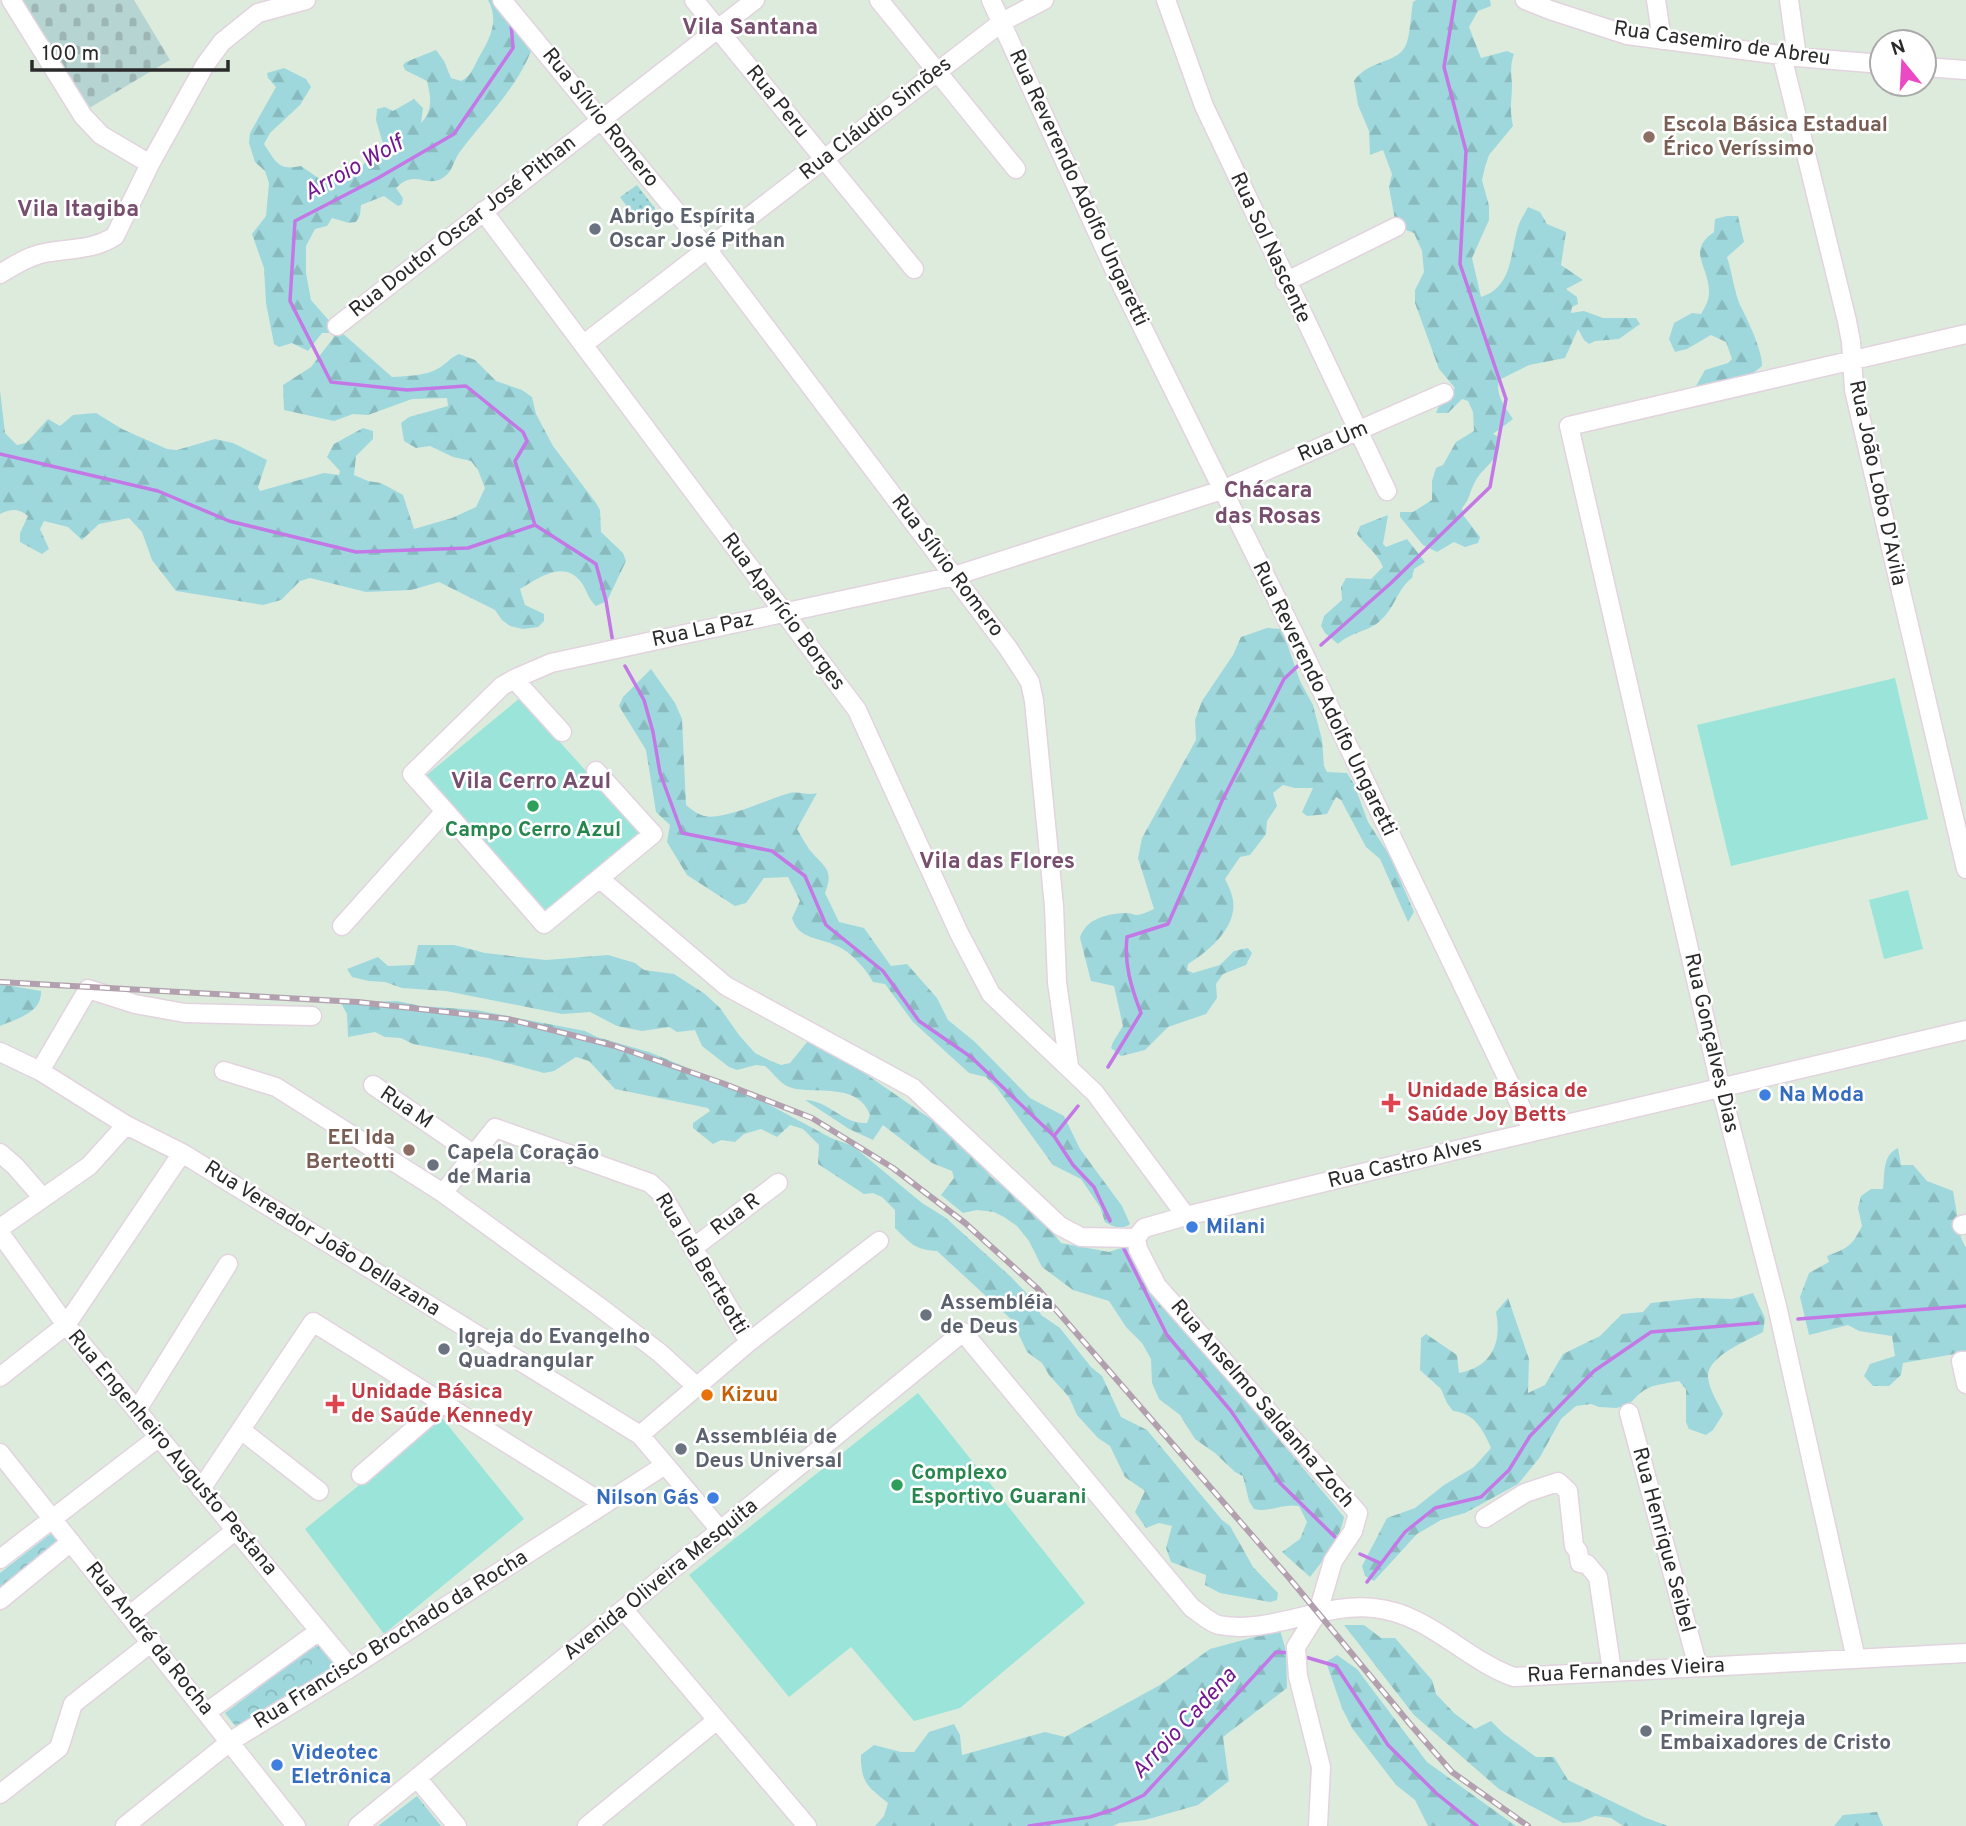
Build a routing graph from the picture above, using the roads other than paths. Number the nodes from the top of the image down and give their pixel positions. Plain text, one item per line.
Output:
1 (11, 0) edge
2 (306, 0) edge
3 (502, 0) edge
4 (694, 0) edge
5 (755, 0) edge
6 (879, 0) edge
7 (991, 0) edge
8 (1044, 0) edge
9 (1166, 0) edge
10 (1525, 0) edge
11 (1656, 0) edge
12 (1789, 0) edge
13 (1002, 22) junction
14 (717, 29) junction
15 (1662, 40) junction
16 (1790, 56) junction
17 (1868, 63) edge
18 (1938, 68) edge
19 (1966, 70) edge
20 (937, 71) junction
21 (602, 119) junction
22 (824, 159) junction
23 (150, 164) junction
24 (1016, 169) dead end
25 (483, 211) junction
26 (1396, 227) dead end
27 (707, 249) junction
28 (914, 269) dead end
29 (0, 274) edge
30 (1285, 282) junction
31 (337, 326) dead end
32 (1966, 334) edge
33 (584, 344) junction
34 (1852, 360) junction
35 (1444, 393) dead end
36 (1360, 431) junction
37 (1222, 490) junction
38 (1387, 491) dead end
39 (954, 576) junction
40 (784, 613) junction
41 (514, 679) junction
42 (562, 732) dead end
43 (596, 771) dead end
44 (445, 811) junction
45 (1966, 869) edge
46 (600, 880) junction
47 (342, 926) dead end
48 (312, 1016) dead end
49 (1966, 1030) edge
50 (0, 1052) edge
51 (1069, 1066) junction
52 (40, 1071) junction
53 (224, 1071) dead end
54 (373, 1085) dead end
55 (1721, 1089) junction
56 (126, 1125) junction
57 (1533, 1132) junction
58 (0, 1153) edge
59 (182, 1153) junction
60 (473, 1154) junction
61 (778, 1183) dead end
62 (443, 1193) junction
63 (43, 1198) junction
64 (1186, 1216) junction
65 (0, 1230) edge
66 (1136, 1238) junction
67 (879, 1241) dead end
68 (693, 1248) junction
69 (228, 1264) dead end
70 (66, 1325) junction
71 (963, 1332) joint
72 (749, 1342) junction
73 (1966, 1361) edge
74 (0, 1377) edge
75 (1966, 1384) edge
76 (697, 1387) junction
77 (442, 1402) junction
78 (137, 1410) junction
79 (1629, 1413) dead end
80 (241, 1430) junction
81 (640, 1435) junction
82 (159, 1437) junction
83 (0, 1453) edge
84 (665, 1465) junction
85 (361, 1475) dead end
86 (201, 1489) junction
87 (319, 1491) dead end
88 (604, 1504) junction
89 (53, 1518) junction
90 (1485, 1518) dead end
91 (236, 1530) junction
92 (721, 1531) junction
93 (71, 1542) junction
94 (0, 1559) edge
95 (0, 1600) edge
96 (624, 1610) junction
97 (1318, 1612) junction
98 (130, 1615) junction
99 (319, 1631) junction
100 (152, 1642) junction
101 (1966, 1653) edge
102 (1856, 1659) junction
103 (1698, 1667) junction
104 (350, 1668) junction
105 (1612, 1671) junction
106 (207, 1712) junction
107 (717, 1720) junction
108 (230, 1741) junction
109 (417, 1778) junction
110 (0, 1794) edge
111 (125, 1826) edge
112 (296, 1826) edge
113 (358, 1826) edge
114 (457, 1826) edge
115 (587, 1826) edge
116 (807, 1826) edge
117 (1318, 1826) edge

1 - 23 street
2 - 23 street
3 - 21 street, Rua Sílvio Romero
4 - 14 street, Rua Peru
5 - 14 street, Rua Doutor Oscar José Pithan
6 - 20 street
7 - 13 street, Rua Reverendo Adolfo Ungaretti
8 - 13 street, Rua Cláudio Simões
9 - 30 street, Rua Sol Nascente
10 - 15 street, Rua Casemiro de Abreu
11 - 15 street
12 - 16 street, Rua João Lobo D'Avila
13 - 20 street, Rua Cláudio Simões
13 - 37 street, Rua Reverendo Adolfo Ungaretti
14 - 21 street, Rua Doutor Oscar José Pithan
14 - 22 street, Rua Peru
15 - 16 street, Rua Casemiro de Abreu
16 - 17 street, Rua Casemiro de Abreu
16 - 34 street, Rua João Lobo D'Avila
18 - 19 street
20 - 22 street, Rua Cláudio Simões
20 - 24 street
21 - 25 street, Rua Doutor Oscar José Pithan
21 - 27 street, Rua Sílvio Romero
22 - 27 street, Rua Cláudio Simões
22 - 28 street, Rua Peru
23 - 29 street
25 - 31 street, Rua Doutor Oscar José Pithan
25 - 33 street, Rua Aparício Borges
26 - 30 street
27 - 33 street, Rua Cláudio Simões
27 - 39 street, Rua Sílvio Romero
30 - 36 street, Rua Sol Nascente
32 - 34 street
33 - 40 street, Rua Aparício Borges
34 - 45 street, Rua João Lobo D'Avila
34 - 55 street, Rua Gonçalves Dias
35 - 36 street, Rua Um
36 - 37 street, Rua Um
36 - 38 street, Rua Sol Nascente
37 - 39 street, Rua La Paz
37 - 57 street, Rua Reverendo Adolfo Ungaretti
39 - 40 street, Rua La Paz
39 - 51 street, Rua Sílvio Romero
40 - 41 street, Rua La Paz
40 - 51 street, Rua Aparício Borges
41 - 42 street
41 - 44 street, Rua La Paz
43 - 46 street
44 - 46 street
44 - 47 street
46 - 66 street
48 - 52 street
49 - 55 street, Rua Castro Alves
50 - 52 street, Rua Vereador João Dellazana
51 - 64 street
52 - 56 street, Rua Vereador João Dellazana
53 - 62 street
54 - 60 street, Rua M
55 - 57 street, Rua Castro Alves
55 - 102 street, Rua Gonçalves Dias
56 - 59 street, Rua Vereador João Dellazana
56 - 63 street
57 - 64 street, Rua Castro Alves
58 - 63 street
59 - 70 street
59 - 81 street, Rua Vereador João Dellazana
60 - 62 street, Rua Ida Berteotti
60 - 68 street, Rua Ida Berteotti
61 - 68 street, Rua R
62 - 76 street
63 - 65 street
64 - 66 street, Rua Castro Alves
65 - 70 street, Rua Engenheiro Augusto Pestana
66 - 97 street, Rua Anselmo Saldanha Zoch
67 - 72 street
68 - 72 street, Rua Ida Berteotti
69 - 78 street
70 - 74 street
70 - 78 street, Rua Engenheiro Augusto Pestana
71 - 92 street, Avenida Oliveira Mesquita
71 - 97 street, Rua Fernandes Vieira
72 - 76 street
73 - 75 street
76 - 81 street
77 - 80 street
77 - 85 street
77 - 88 street
78 - 82 street, Rua Engenheiro Augusto Pestana
79 - 103 street, Rua Henrique Seibel
80 - 86 street
80 - 87 street
81 - 84 street, Rua Vereador João Dellazana
82 - 86 street, Rua Engenheiro Augusto Pestana
82 - 89 street
83 - 89 street, Rua André da Rocha
84 - 88 street, Rua Francisco Brochado da Rocha
84 - 92 street, Rua Vereador João Dellazana
86 - 91 street, Rua Engenheiro Augusto Pestana
88 - 104 street, Rua Francisco Brochado da Rocha
89 - 93 street, Rua André da Rocha
89 - 94 street
90 - 105 street
91 - 98 street
91 - 99 street, Rua Engenheiro Augusto Pestana
92 - 96 street, Avenida Oliveira Mesquita
93 - 95 street
93 - 98 street, Rua André da Rocha
96 - 107 street
96 - 109 street, Avenida Oliveira Mesquita
97 - 105 street, Rua Fernandes Vieira
97 - 117 street
98 - 100 street, Rua André da Rocha
99 - 104 street, Rua Engenheiro Augusto Pestana
99 - 106 street, Rua Francisco Brochado da Rocha
100 - 106 street, Rua André da Rocha
100 - 110 street
101 - 102 street, Rua Fernandes Vieira
102 - 103 street, Rua Fernandes Vieira
103 - 105 street, Rua Fernandes Vieira
104 - 108 street, Rua Francisco Brochado da Rocha
106 - 108 street, Rua André da Rocha
107 - 115 street
107 - 116 street
108 - 111 street, Rua Francisco Brochado da Rocha
108 - 112 street, Rua André da Rocha
109 - 113 street, Avenida Oliveira Mesquita
109 - 114 street

